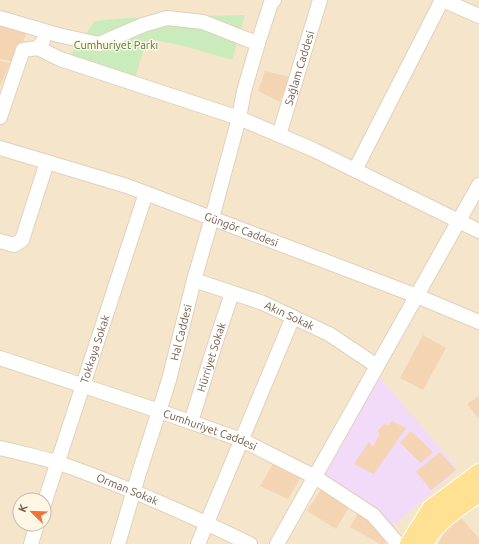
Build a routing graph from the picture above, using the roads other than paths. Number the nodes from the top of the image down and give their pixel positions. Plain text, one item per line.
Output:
1 (274, 0) edge
2 (320, 0) edge
3 (442, 0) edge
4 (479, 16) edge
5 (0, 18) edge
6 (48, 32) junction
7 (258, 43) junction
8 (38, 48) junction
9 (0, 117) edge
10 (239, 118) junction
11 (280, 135) junction
12 (0, 148) edge
13 (47, 162) junction
14 (355, 170) junction
15 (479, 185) edge
16 (146, 193) junction
17 (212, 218) junction
18 (459, 221) junction
19 (479, 231) edge
20 (0, 241) edge
21 (194, 280) junction
22 (232, 293) junction
23 (418, 296) junction
24 (293, 317) junction
25 (479, 322) edge
26 (0, 358) edge
27 (377, 366) junction
28 (83, 385) junction
29 (159, 411) junction
30 (191, 422) junction
31 (242, 440) junction
32 (0, 448) edge
33 (58, 463) junction
34 (479, 473) edge
35 (315, 477) junction
36 (134, 491) junction
37 (48, 492) edge
38 (479, 493) edge
39 (207, 523) junction
40 (35, 532) edge
41 (31, 544) edge
42 (118, 544) edge
43 (198, 544) edge
44 (250, 544) edge
45 (277, 544) edge
46 (398, 544) edge
47 (409, 544) edge
48 (424, 544) edge

1 - 7 street, Hal Caddesi
2 - 11 street, Sağlam Caddesi
3 - 4 street
3 - 14 street
5 - 6 street
6 - 7 street
6 - 8 street
7 - 10 street, Hal Caddesi
8 - 9 street
8 - 10 street
10 - 11 street
10 - 17 street, Hal Caddesi
11 - 14 street
12 - 13 street, Güngör Caddesi
13 - 16 street, Güngör Caddesi
13 - 20 street
14 - 18 street
15 - 18 street
16 - 17 street, Güngör Caddesi
16 - 28 street, Tokkaya Sokak
17 - 21 street, Hal Caddesi
17 - 23 street, Güngör Caddesi
18 - 19 street
18 - 23 street
21 - 22 street, Akın Sokak
21 - 29 street, Hal Caddesi
22 - 24 street, Akın Sokak
22 - 30 street, Hürriyet Sokak
23 - 25 street, Güngör Caddesi
23 - 27 street
24 - 27 street, Akın Sokak
24 - 31 street
26 - 28 street, Cumhuriyet Caddesi
27 - 35 street
28 - 29 street, Cumhuriyet Caddesi
28 - 33 street, Tokkaya Sokak
29 - 30 street, Cumhuriyet Caddesi
29 - 36 street, Hal Caddesi
30 - 31 street, Cumhuriyet Caddesi
31 - 35 street, Cumhuriyet Caddesi
31 - 39 street
32 - 33 street, Orman Sokak
33 - 36 street, Orman Sokak
33 - 37 street, Tokkaya Sokak
34 - 47 main road
35 - 45 street
35 - 46 street, Cumhuriyet Caddesi
36 - 39 street, Orman Sokak
36 - 42 street, Hal Caddesi
38 - 48 main road
39 - 43 street
39 - 44 street, Orman Sokak
40 - 41 street

